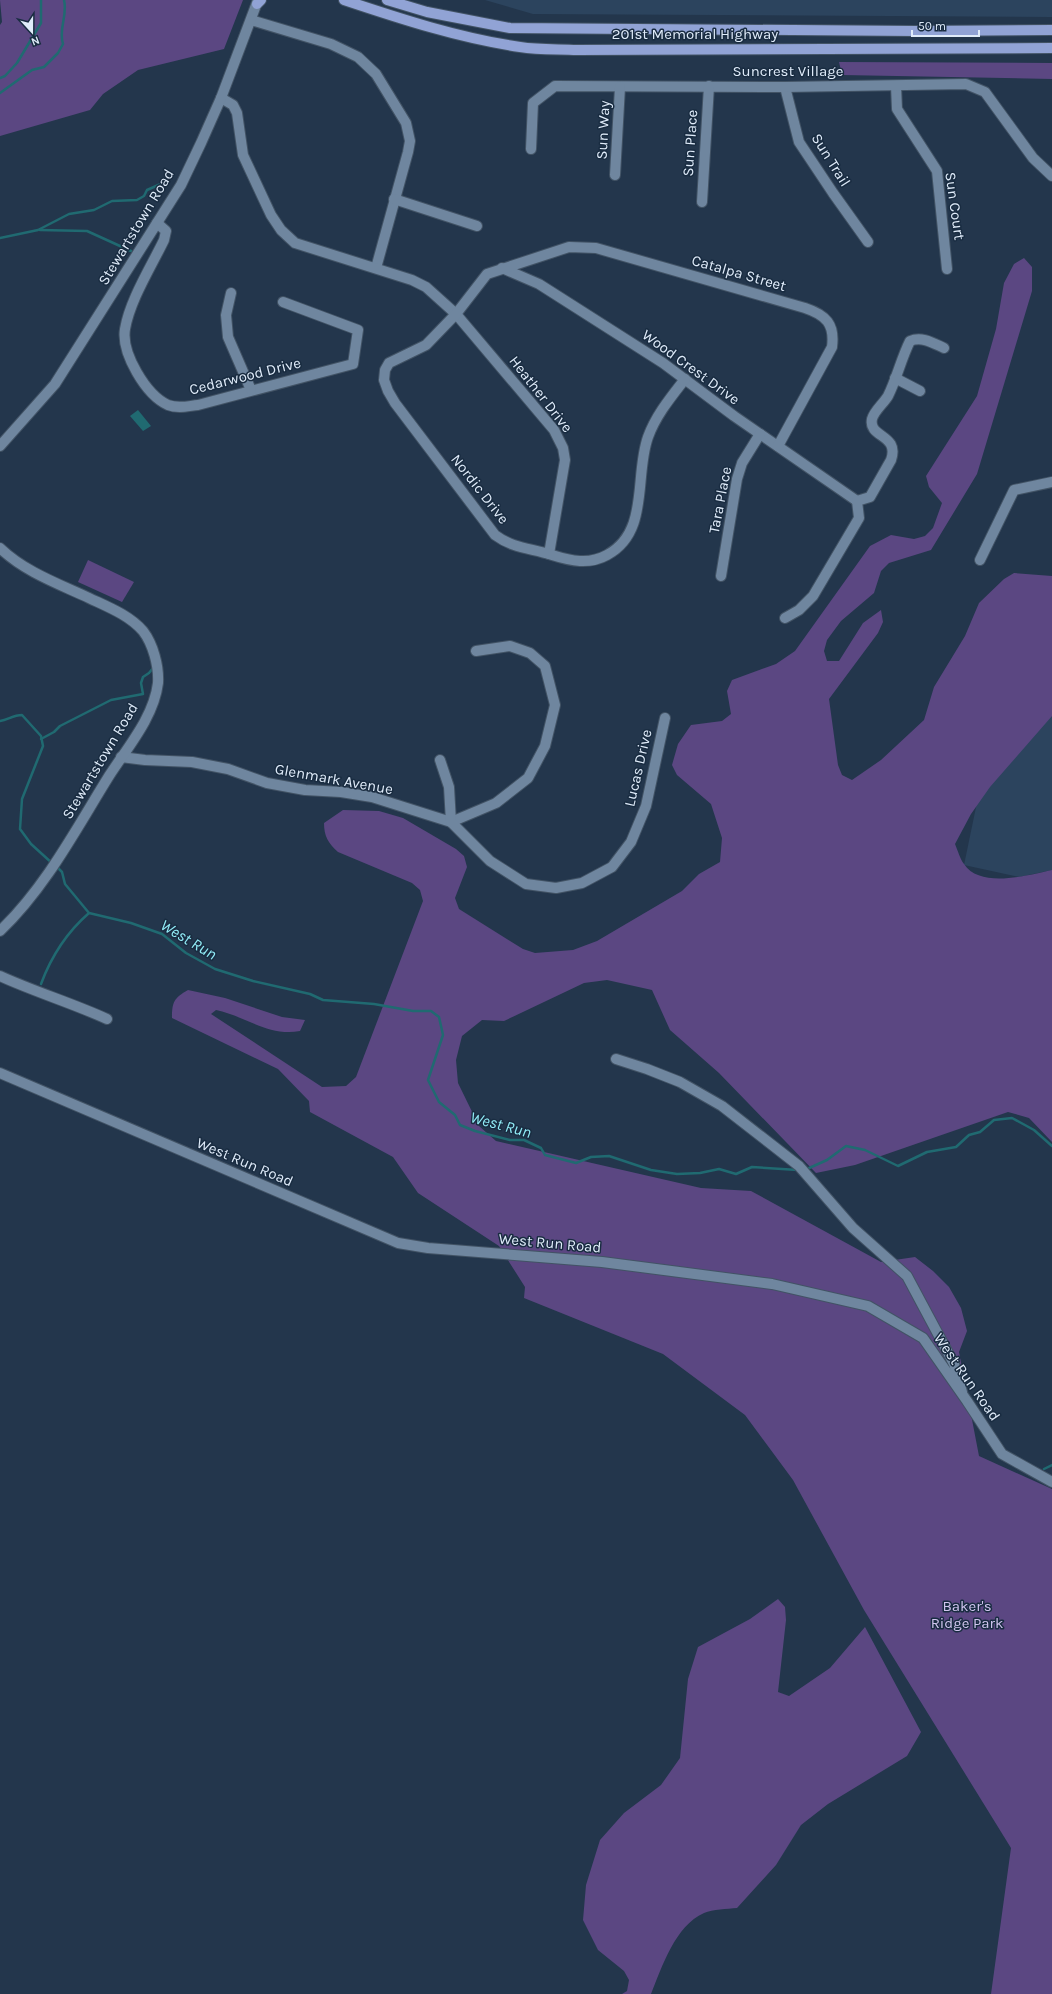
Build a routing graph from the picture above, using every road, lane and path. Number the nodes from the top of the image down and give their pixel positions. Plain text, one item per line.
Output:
1 (344, 0) edge
2 (387, 0) edge
3 (259, 1) edge
4 (251, 20) junction
5 (1052, 30) edge
6 (1052, 48) edge
7 (620, 86) junction
8 (709, 86) junction
9 (896, 86) junction
10 (785, 87) junction
11 (221, 98) junction
12 (531, 148) dead end
13 (616, 176) dead end
14 (1052, 176) edge
15 (394, 199) junction
16 (702, 202) dead end
17 (157, 223) junction
18 (477, 226) dead end
19 (868, 242) dead end
20 (376, 268) junction
21 (502, 268) junction
22 (947, 269) dead end
23 (231, 293) dead end
24 (283, 302) dead end
25 (456, 314) junction
26 (944, 348) dead end
27 (895, 378) junction
28 (685, 379) junction
29 (251, 390) junction
30 (920, 391) dead end
31 (760, 434) junction
32 (0, 446) edge
33 (778, 446) junction
34 (1052, 482) edge
35 (857, 501) junction
36 (0, 548) edge
37 (549, 554) junction
38 (980, 560) dead end
39 (721, 576) dead end
40 (785, 618) dead end
41 (476, 651) dead end
42 (665, 718) dead end
43 (121, 757) junction
44 (440, 760) dead end
45 (450, 822) junction
46 (0, 931) edge
47 (0, 976) edge
48 (107, 1019) dead end
49 (616, 1059) dead end
50 (0, 1072) edge
51 (962, 1394) junction
52 (1052, 1482) edge

1 - 6 main road, 201st Memorial Highway
2 - 5 main road, 201st Memorial Highway
3 - 4 street, Stewartstown Road
4 - 11 street, Stewartstown Road
4 - 15 street
7 - 8 street, Suncrest Village
7 - 12 street, Suncrest Village
7 - 13 street, Sun Way
8 - 10 street, Suncrest Village
8 - 16 street, Sun Place
9 - 10 street, Suncrest Village
9 - 14 street, Suncrest Village
9 - 22 street, Sun Court
10 - 19 street, Sun Trail
11 - 17 street, Stewartstown Road
11 - 20 street, Heather Drive
15 - 18 street
15 - 20 street
17 - 29 street, Cedarwood Drive
17 - 32 street, Stewartstown Road
20 - 25 street, Heather Drive
21 - 25 street, Nordic Drive
21 - 28 street, Wood Crest Drive
21 - 33 street, Catalpa Street
23 - 29 street
24 - 29 street, Cedarwood Drive
25 - 37 street, Heather Drive
25 - 37 street, Nordic Drive
26 - 27 street
27 - 30 street
27 - 35 street
28 - 31 street, Wood Crest Drive
28 - 37 street, Nordic Drive
31 - 33 street, Wood Crest Drive
31 - 39 street, Tara Place
33 - 35 street, Wood Crest Drive
34 - 38 street
35 - 40 street
36 - 43 street, Stewartstown Road
41 - 45 street
42 - 45 street, Lucas Drive
43 - 45 street, Glenmark Avenue
43 - 46 street, Stewartstown Road
44 - 45 street
47 - 48 street
49 - 51 street
50 - 51 street, West Run Road
51 - 52 street, West Run Road

